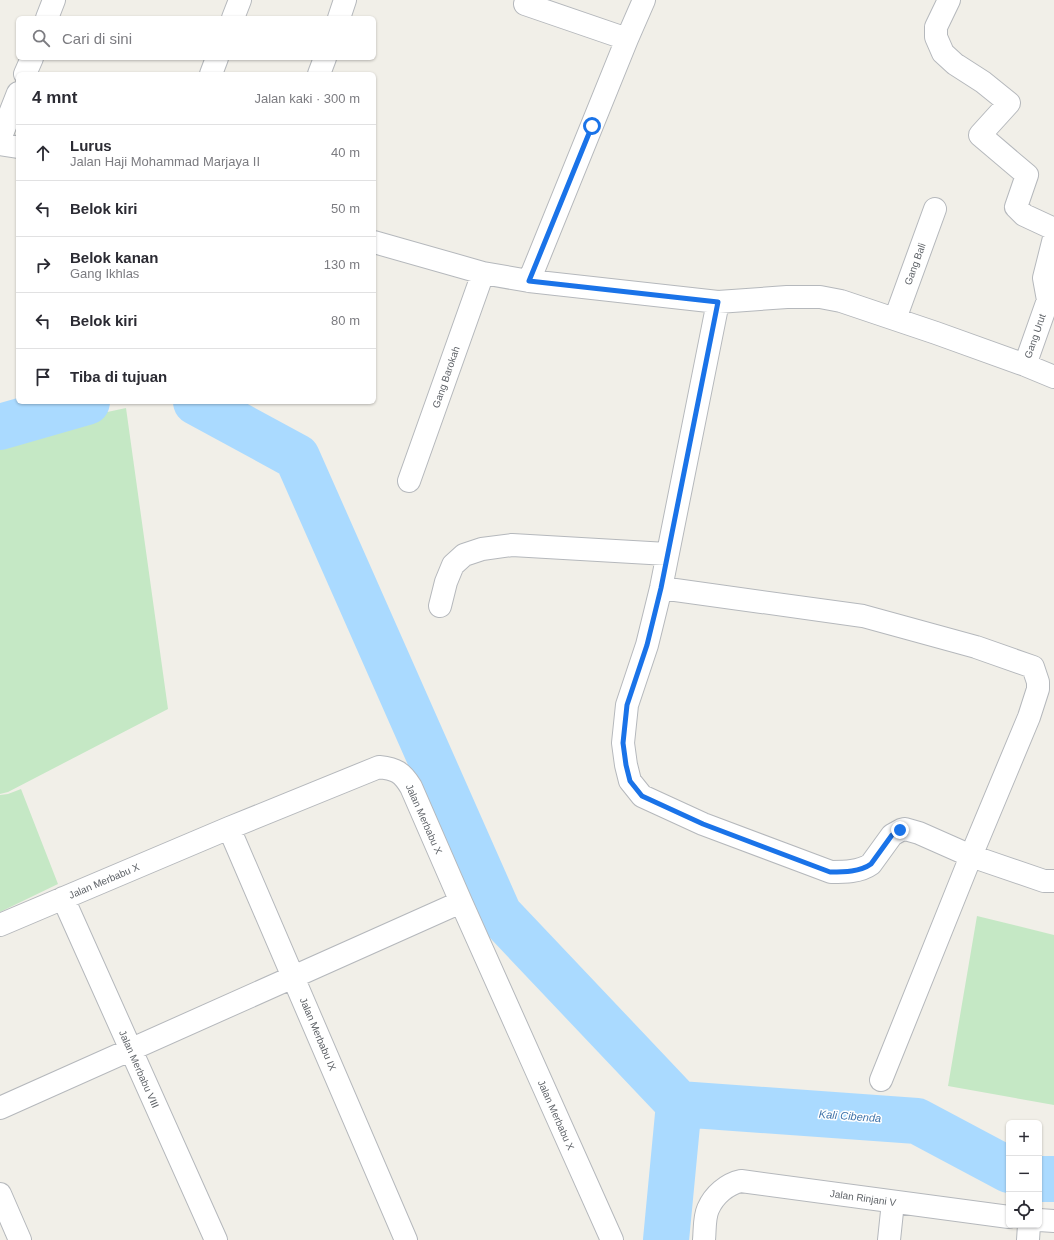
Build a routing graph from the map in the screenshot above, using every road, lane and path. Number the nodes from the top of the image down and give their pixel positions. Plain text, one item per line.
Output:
1 (54, 0) edge
2 (240, 0) edge
3 (346, 0) edge
4 (644, 0) edge
5 (949, 0) edge
6 (526, 4) dead end
7 (557, 7) edge
8 (48, 16) edge
9 (234, 16) edge
10 (340, 16) edge
11 (627, 39) junction
12 (31, 60) edge
13 (216, 60) edge
14 (323, 60) edge
15 (26, 72) edge
16 (212, 72) edge
17 (320, 72) edge
18 (16, 98) edge
19 (0, 139) edge
20 (0, 144) edge
21 (16, 147) edge
22 (935, 209) dead end
23 (1054, 229) edge
24 (1054, 238) edge
25 (376, 243) edge
26 (483, 273) junction
27 (529, 281) junction
28 (718, 302) junction
29 (895, 319) junction
30 (1025, 365) junction
31 (1054, 377) edge
32 (409, 481) dead end
33 (667, 554) junction
34 (661, 588) junction
35 (440, 606) dead end
36 (1033, 667) junction
37 (1054, 675) edge
38 (229, 828) junction
39 (971, 856) junction
40 (1054, 882) edge
41 (63, 898) junction
42 (461, 902) junction
43 (0, 925) edge
44 (293, 977) junction
45 (130, 1050) junction
46 (881, 1080) dead end
47 (0, 1108) edge
48 (0, 1194) edge
49 (893, 1202) junction
50 (1006, 1217) edge
51 (1042, 1220) edge
52 (1054, 1221) edge
53 (1029, 1228) edge
54 (20, 1240) edge
55 (216, 1240) edge
56 (406, 1240) edge
57 (612, 1240) edge
58 (704, 1240) edge
59 (889, 1240) edge
60 (1028, 1240) edge

1 - 8 street
2 - 9 street
3 - 10 street
4 - 11 street
5 - 23 street
6 - 7 street
7 - 11 street
11 - 27 street
12 - 15 street
13 - 16 street
14 - 17 street
18 - 19 street
20 - 21 street
22 - 29 street, Gang Bali
24 - 30 street, Gang Urut
25 - 26 street
26 - 27 street
26 - 32 street, Gang Barokah
27 - 28 street
28 - 29 street
28 - 33 street
29 - 30 street
30 - 31 street
33 - 34 street
33 - 35 street
34 - 36 street
34 - 39 street
36 - 37 street
36 - 39 street
38 - 41 street, Jalan Merbabu X
38 - 42 street, Jalan Merbabu X
38 - 44 street, Jalan Merbabu IX
39 - 40 street
39 - 46 street
41 - 43 street, Jalan Merbabu X
41 - 45 street, Jalan Merbabu VIII
42 - 44 street
42 - 57 street, Jalan Merbabu X
44 - 45 street
44 - 56 street, Jalan Merbabu IX
45 - 47 street
45 - 55 street, Jalan Merbabu VIII
48 - 54 street
49 - 50 street, Jalan Rinjani V
49 - 58 street, Jalan Rinjani V
49 - 59 street
51 - 52 street
53 - 60 street

